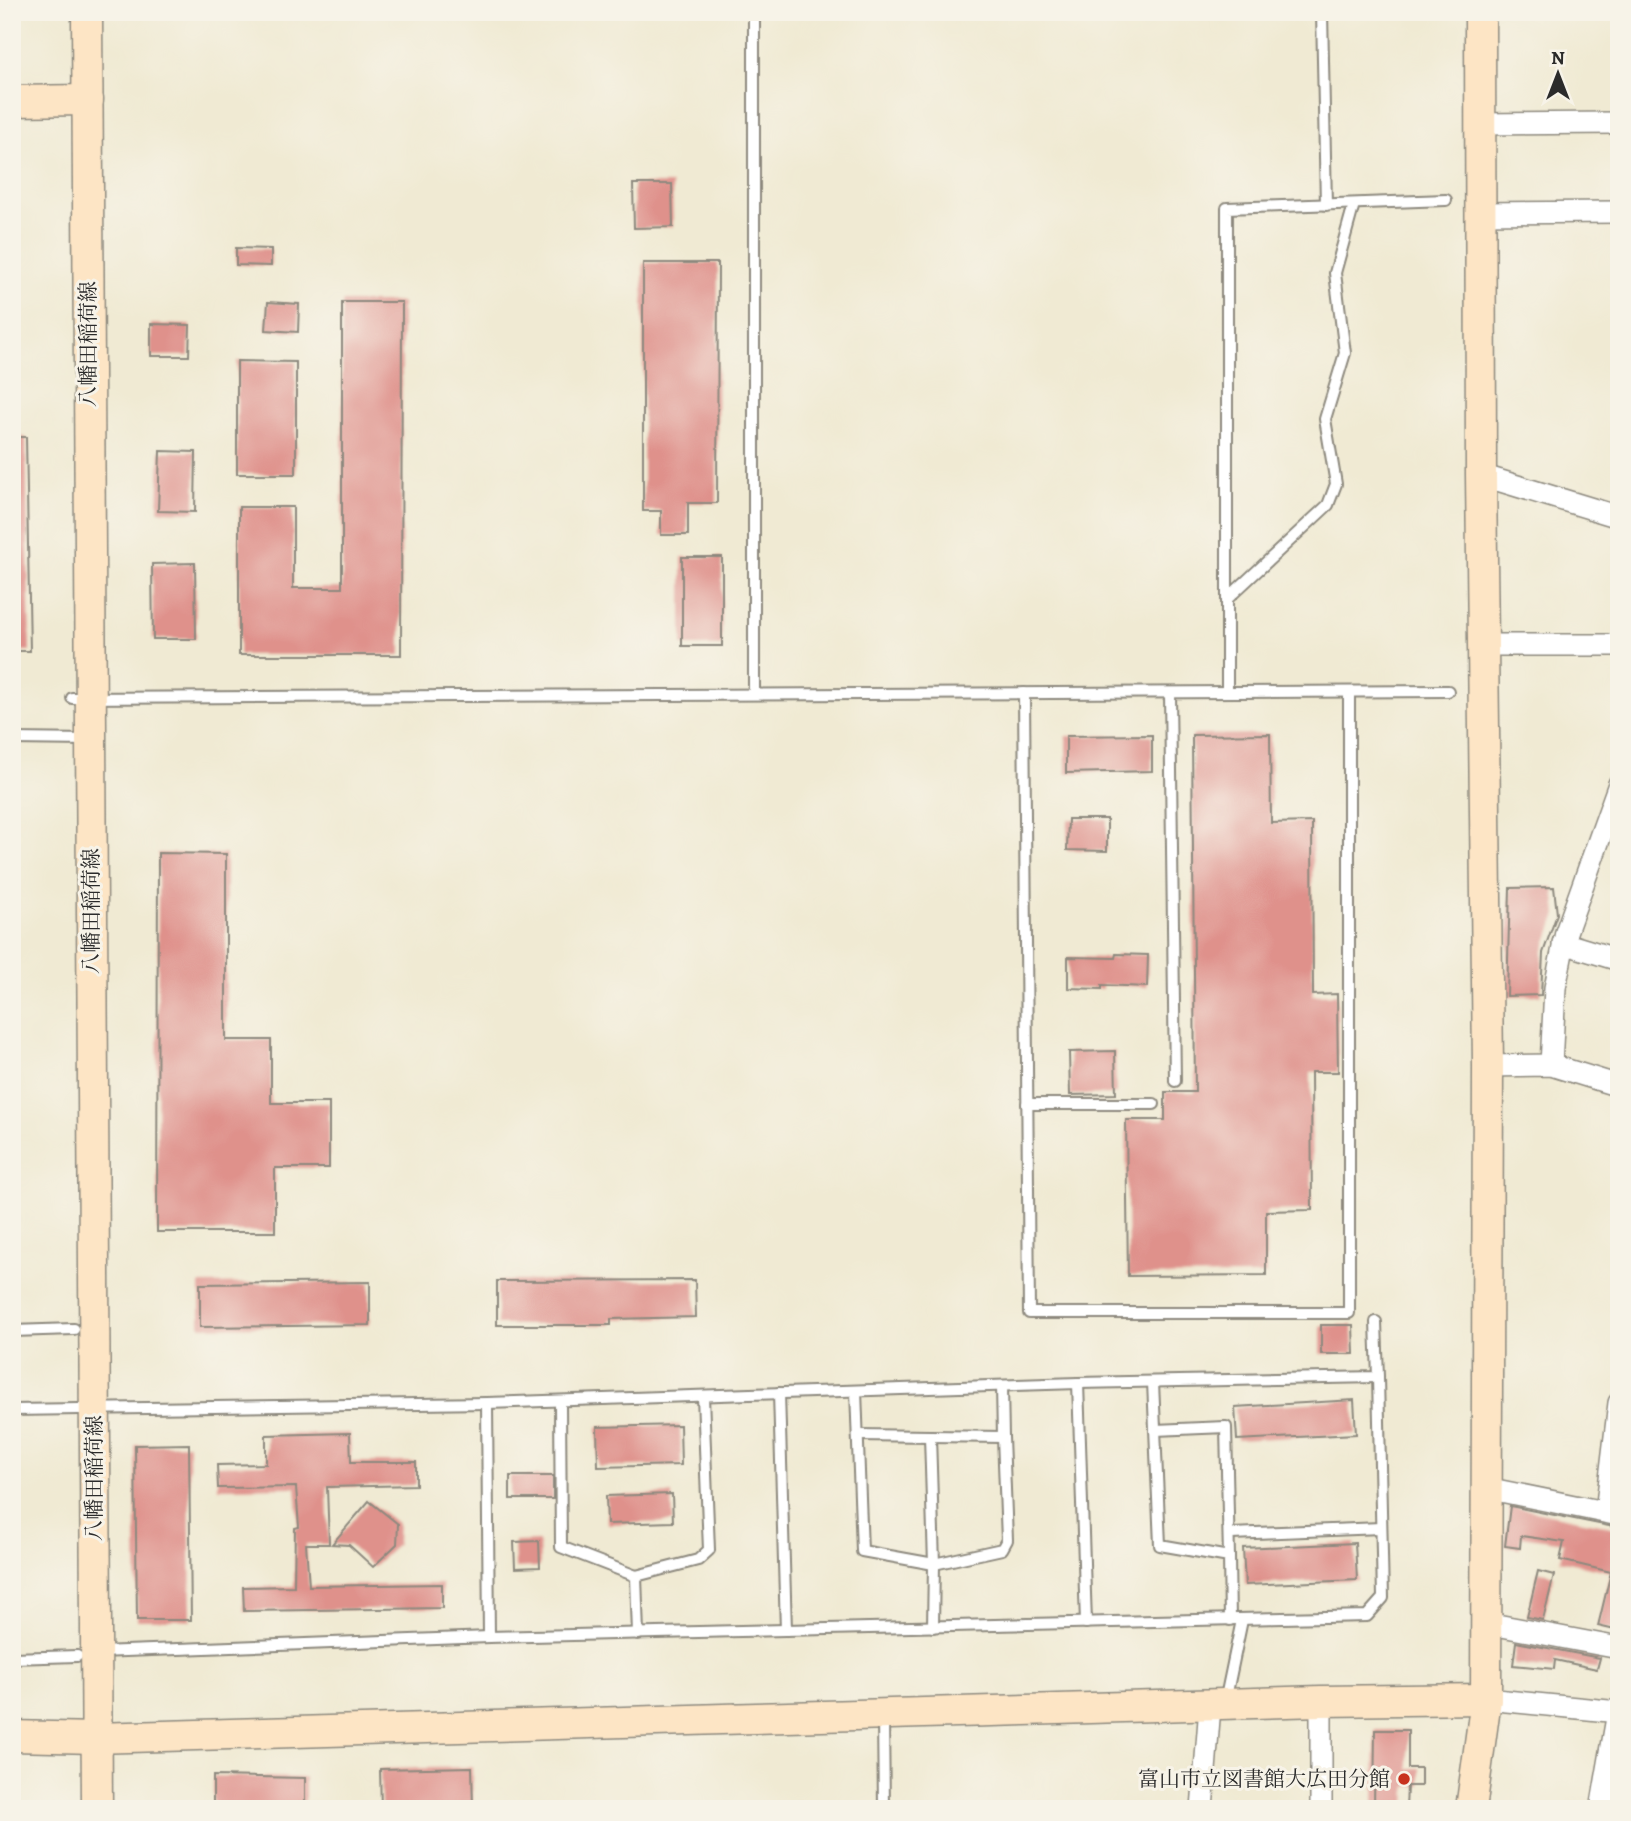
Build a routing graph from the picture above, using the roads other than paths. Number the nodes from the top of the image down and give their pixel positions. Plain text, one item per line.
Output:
1 (67, 12) edge
2 (88, 12) edge
3 (754, 12) edge
4 (1322, 12) edge
5 (1480, 12) edge
6 (12, 100) edge
7 (77, 100) junction
8 (1619, 123) edge
9 (1480, 124) junction
10 (1446, 200) dead end
11 (1354, 204) junction
12 (1326, 205) junction
13 (1481, 212) junction
14 (1619, 212) edge
15 (1481, 475) junction
16 (1619, 517) edge
17 (1227, 599) junction
18 (1484, 645) junction
19 (1619, 645) edge
20 (1448, 691) dead end
21 (1227, 692) junction
22 (1349, 692) junction
23 (1170, 693) junction
24 (754, 694) junction
25 (1024, 694) junction
26 (80, 699) junction
27 (12, 739) edge
28 (81, 740) junction
29 (1619, 784) edge
30 (1563, 943) junction
31 (1619, 960) edge
32 (1488, 1066) junction
33 (1550, 1066) junction
34 (1175, 1081) dead end
35 (1619, 1086) edge
36 (1027, 1104) junction
37 (1154, 1104) dead end
38 (1376, 1322) dead end
39 (74, 1329) junction
40 (12, 1331) edge
41 (1378, 1377) junction
42 (1153, 1382) junction
43 (1078, 1384) junction
44 (1002, 1386) junction
45 (856, 1391) junction
46 (779, 1393) junction
47 (703, 1396) junction
48 (560, 1401) junction
49 (487, 1403) junction
50 (1619, 1403) edge
51 (84, 1408) junction
52 (12, 1410) edge
53 (1155, 1430) junction
54 (858, 1435) junction
55 (930, 1436) junction
56 (1003, 1437) junction
57 (1486, 1488) junction
58 (1612, 1513) edge
59 (1381, 1528) junction
60 (1231, 1534) junction
61 (1229, 1557) junction
62 (934, 1564) junction
63 (636, 1576) junction
64 (1230, 1619) junction
65 (1242, 1619) junction
66 (1086, 1623) junction
67 (1486, 1623) junction
68 (933, 1627) junction
69 (786, 1630) junction
70 (638, 1634) junction
71 (489, 1637) junction
72 (1619, 1648) edge
73 (86, 1654) junction
74 (12, 1658) edge
75 (1486, 1699) junction
76 (1321, 1701) junction
77 (1217, 1705) junction
78 (1618, 1712) edge
79 (883, 1714) junction
80 (12, 1736) edge
81 (86, 1737) junction
82 (77, 1809) edge
83 (97, 1809) edge
84 (884, 1809) edge
85 (1202, 1809) edge
86 (1321, 1809) edge
87 (1471, 1809) edge
88 (1601, 1809) edge

1 - 7 street, 八幡田稲荷線
2 - 7 street, 八幡田稲荷線
3 - 24 lane
4 - 12 lane
5 - 9 street
6 - 7 street
7 - 26 street, 八幡田稲荷線
8 - 9 street
9 - 13 street
10 - 11 lane
11 - 12 lane
11 - 17 lane
12 - 17 lane
13 - 14 street
13 - 15 street
15 - 16 street
15 - 18 street
17 - 21 lane
18 - 19 street
18 - 32 street
20 - 22 lane
21 - 22 lane
21 - 23 lane
22 - 36 lane
23 - 25 lane
23 - 34 lane
24 - 25 lane
24 - 26 lane
25 - 36 lane
26 - 28 street, 八幡田稲荷線
27 - 28 lane
28 - 39 street, 八幡田稲荷線
28 - 51 street, 八幡田稲荷線
29 - 30 street
30 - 31 street
30 - 33 street
32 - 33 street
32 - 57 street
33 - 35 street
36 - 37 lane
38 - 41 lane
39 - 40 lane
39 - 51 street, 八幡田稲荷線
41 - 42 lane
41 - 59 lane
42 - 43 lane
42 - 53 lane
43 - 44 lane
43 - 66 lane
44 - 45 lane
44 - 56 lane
45 - 46 lane
45 - 54 lane
46 - 47 lane
46 - 69 lane
47 - 48 lane
47 - 63 lane
48 - 49 lane
48 - 63 lane
49 - 51 lane
49 - 71 lane
50 - 58 street
51 - 52 lane
51 - 73 street, 八幡田稲荷線
53 - 60 lane
53 - 61 lane
54 - 55 lane
54 - 62 lane
55 - 56 lane
55 - 62 lane
56 - 62 lane
57 - 58 street
57 - 67 street
59 - 60 lane
59 - 65 lane
60 - 61 lane
61 - 64 lane
62 - 68 lane
63 - 70 lane
64 - 65 lane
64 - 66 lane
65 - 77 lane
66 - 68 lane
67 - 72 street
67 - 75 street
68 - 69 lane
69 - 70 lane
70 - 71 lane
71 - 73 lane
73 - 74 lane
73 - 81 street, 八幡田稲荷線
75 - 76 street
75 - 78 street
75 - 87 street
76 - 77 street
76 - 86 street
77 - 79 street
77 - 85 street
78 - 88 street
79 - 81 street
79 - 84 lane
80 - 81 street
81 - 82 street, 八幡田稲荷線
81 - 83 street, 八幡田稲荷線

